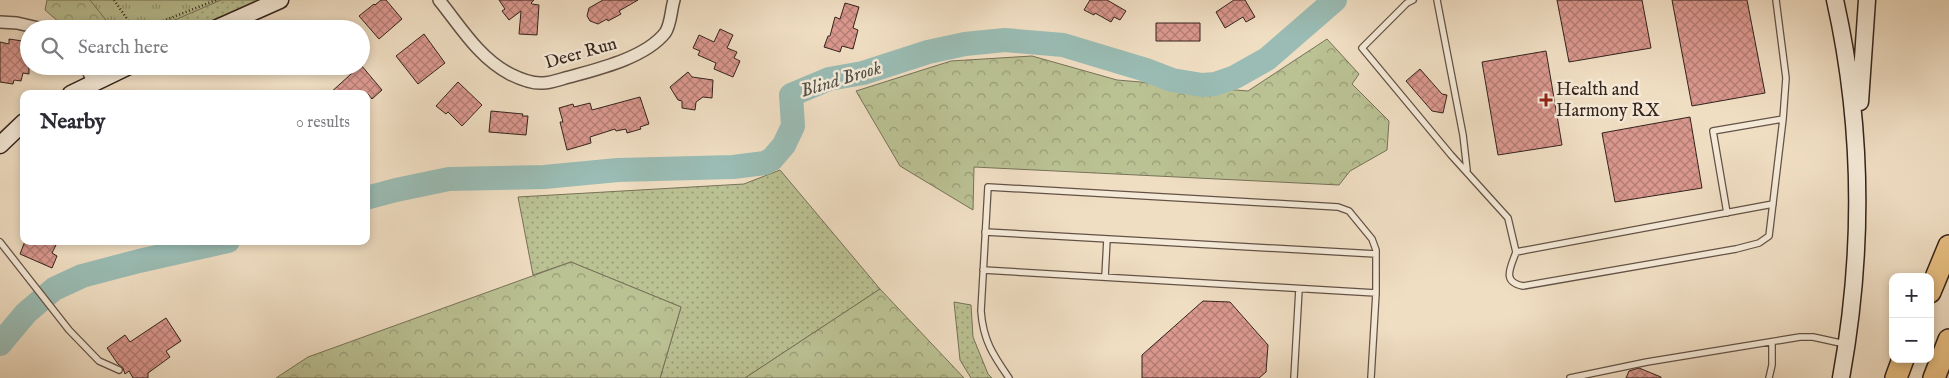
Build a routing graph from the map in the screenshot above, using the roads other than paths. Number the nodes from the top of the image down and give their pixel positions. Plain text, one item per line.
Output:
1 (280, 0) edge
2 (439, 0) edge
3 (674, 0) edge
4 (1413, 0) edge
5 (1437, 0) edge
6 (1776, 0) edge
7 (1835, 0) edge
8 (1868, 0) edge
9 (235, 20) edge
10 (0, 22) edge
11 (20, 24) edge
12 (90, 75) edge
13 (109, 75) edge
14 (93, 82) junction
15 (78, 90) edge
16 (1784, 119) junction
17 (20, 126) edge
18 (0, 144) edge
19 (1856, 150) junction
20 (1467, 171) junction
21 (1773, 204) junction
22 (1727, 213) junction
23 (985, 232) junction
24 (1107, 239) junction
25 (0, 242) edge
26 (1949, 246) edge
27 (1516, 252) junction
28 (1376, 254) junction
29 (983, 270) junction
30 (1105, 277) junction
31 (1934, 282) edge
32 (1299, 289) junction
33 (1376, 293) junction
34 (1949, 340) edge
35 (1772, 342) junction
36 (1847, 344) junction
37 (1902, 363) edge
38 (119, 370) dead end
39 (1010, 378) edge
40 (1294, 378) edge
41 (1371, 378) edge
42 (1570, 378) edge
43 (1769, 378) edge
44 (1841, 378) edge
45 (1896, 378) edge
46 (1934, 378) edge

1 - 9 main road
2 - 3 street, Deer Run
4 - 20 lane
5 - 20 lane
6 - 16 lane
7 - 19 main road
8 - 19 main road
10 - 11 street
12 - 14 street
13 - 14 main road
14 - 15 main road
16 - 21 lane
16 - 22 lane
17 - 18 main road
19 - 36 main road
20 - 27 lane
21 - 22 lane
21 - 27 lane
22 - 27 lane
23 - 24 lane
23 - 28 lane
23 - 29 lane
24 - 28 lane
24 - 30 lane
25 - 38 lane
26 - 31 highway
28 - 33 lane
29 - 30 lane
29 - 39 lane
30 - 32 lane
32 - 33 lane
32 - 40 lane
33 - 41 lane
34 - 46 highway
35 - 36 lane
35 - 42 lane
35 - 43 lane
36 - 44 main road
37 - 45 highway

